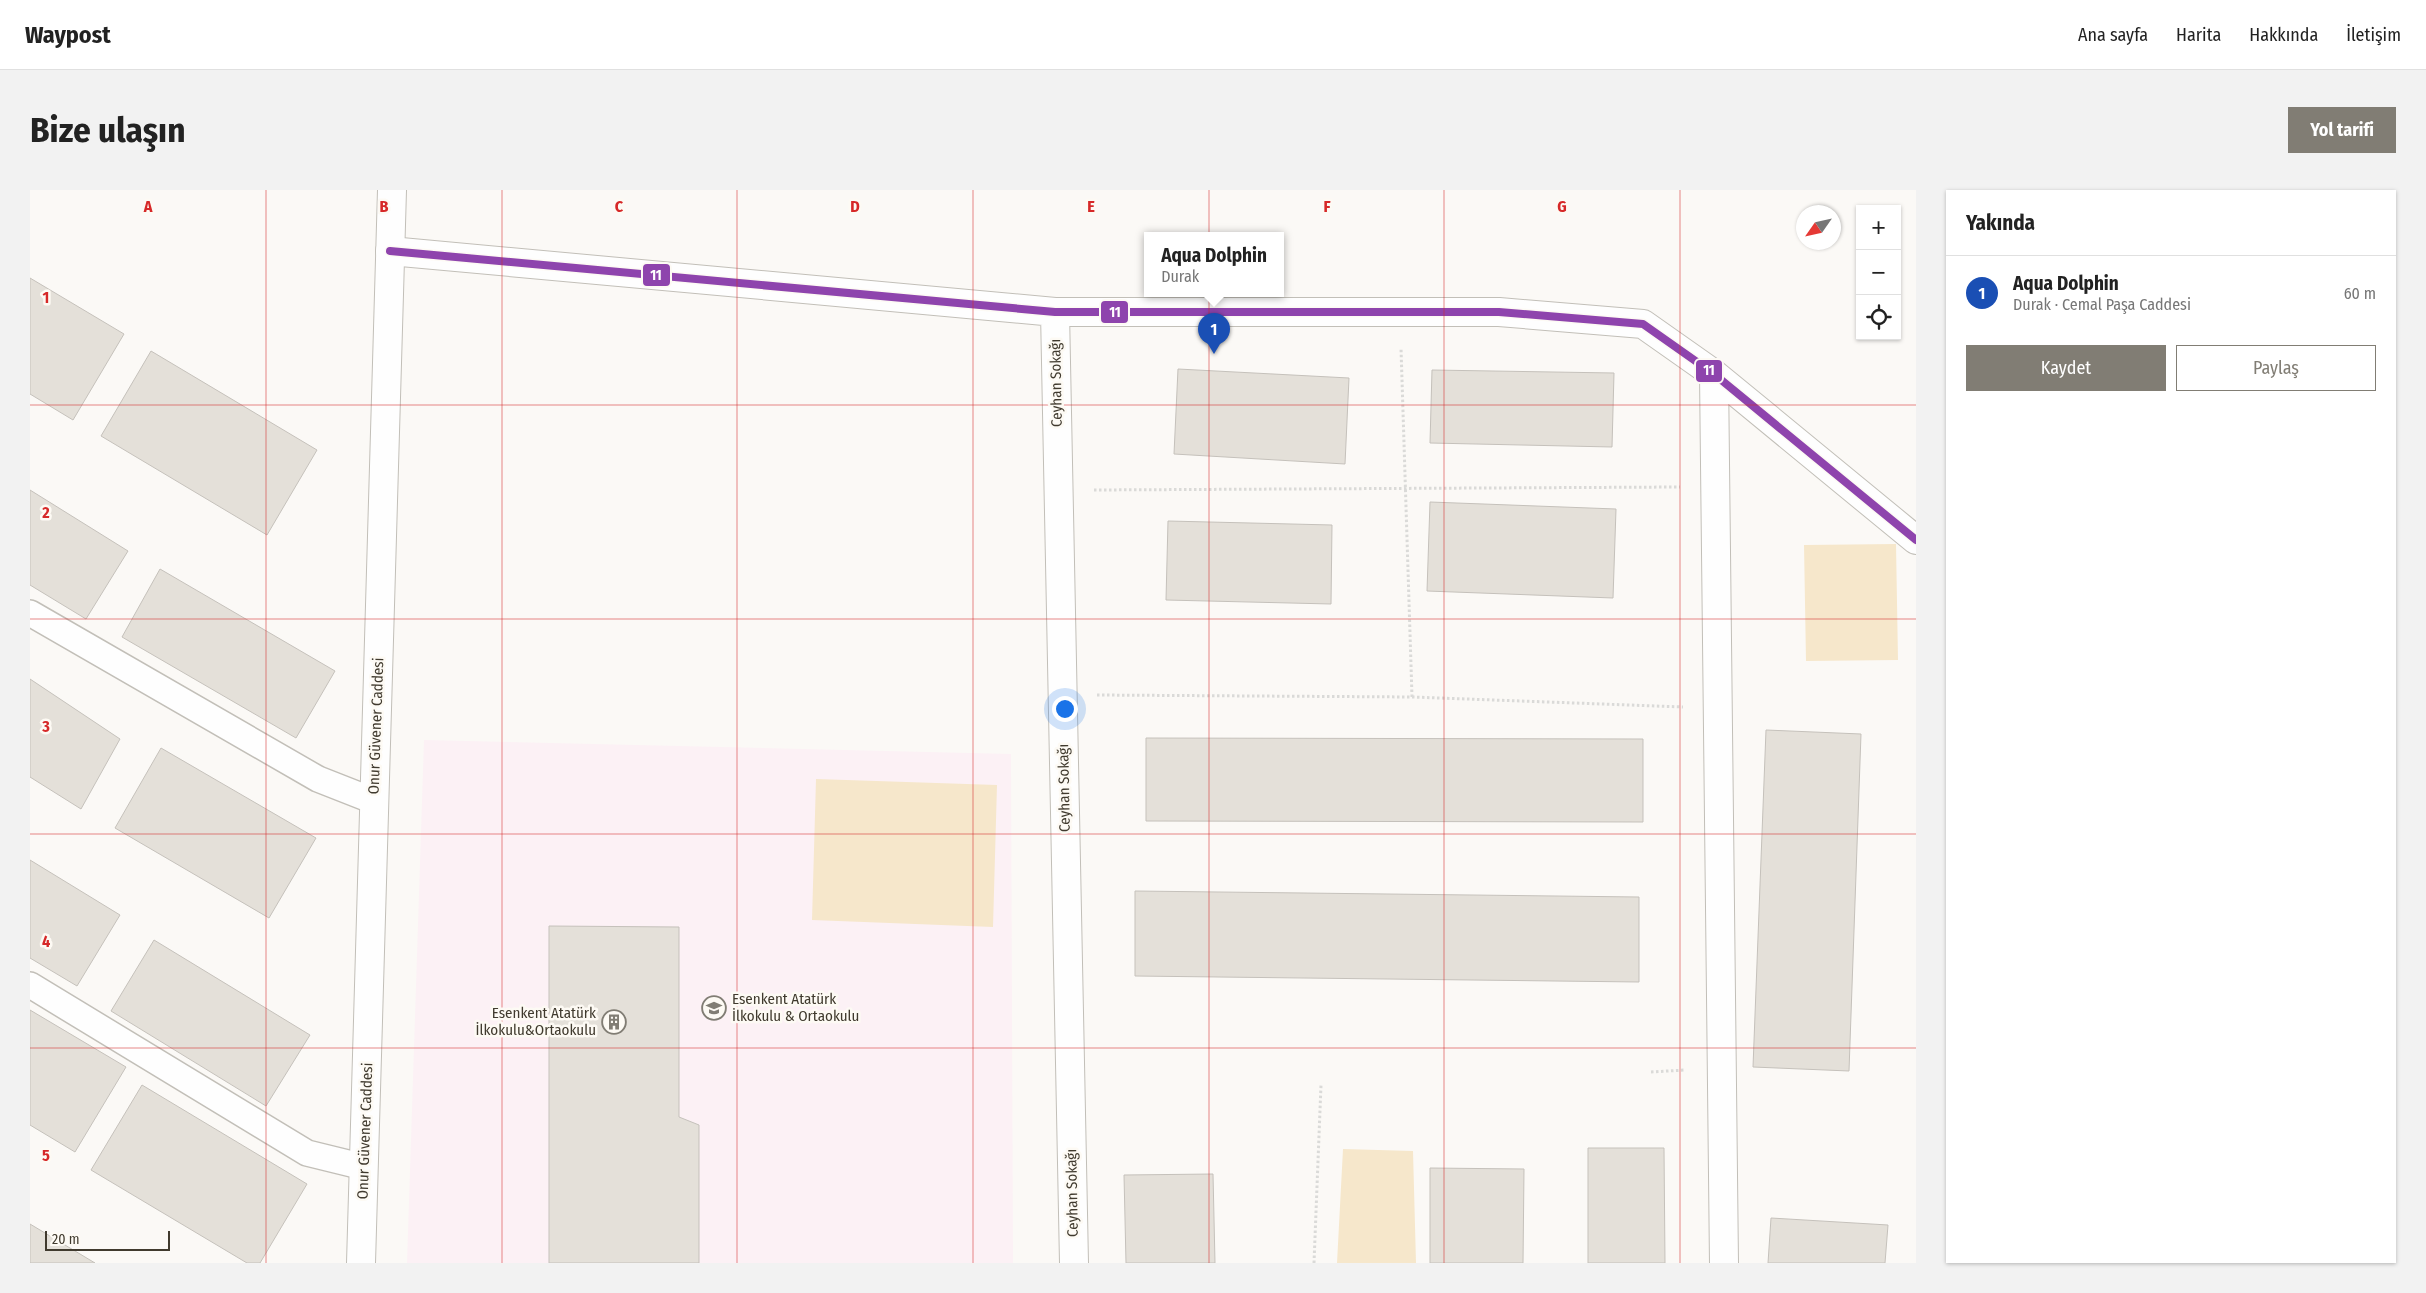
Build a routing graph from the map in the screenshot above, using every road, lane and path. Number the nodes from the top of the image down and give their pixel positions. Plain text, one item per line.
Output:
1 (392, 190) edge
2 (390, 251) junction
3 (1055, 312) junction
4 (1400, 312) junction
5 (1714, 374) junction
6 (1716, 486) junction
7 (1405, 488) junction
8 (1058, 490) junction
9 (1916, 540) edge
10 (30, 613) edge
11 (1062, 695) junction
12 (1412, 696) junction
13 (1718, 709) junction
14 (374, 801) junction
15 (30, 986) edge
16 (1321, 1085) dead end
17 (364, 1167) junction
18 (361, 1263) edge
19 (1074, 1263) edge
20 (1314, 1263) edge
21 (1724, 1263) edge

1 - 2 street, Onur Güvener Caddesi
2 - 3 street
2 - 14 street, Onur Güvener Caddesi
3 - 4 street
3 - 8 street, Ceyhan Sokağı
4 - 5 street
4 - 7 path
5 - 6 street
5 - 9 street
6 - 7 path
6 - 13 street
7 - 8 path
7 - 12 path
8 - 11 street, Ceyhan Sokağı
10 - 14 lane
11 - 12 path
11 - 19 street, Ceyhan Sokağı
12 - 13 path
13 - 21 street
14 - 17 street, Onur Güvener Caddesi
15 - 17 lane
16 - 20 path
17 - 18 street, Onur Güvener Caddesi

